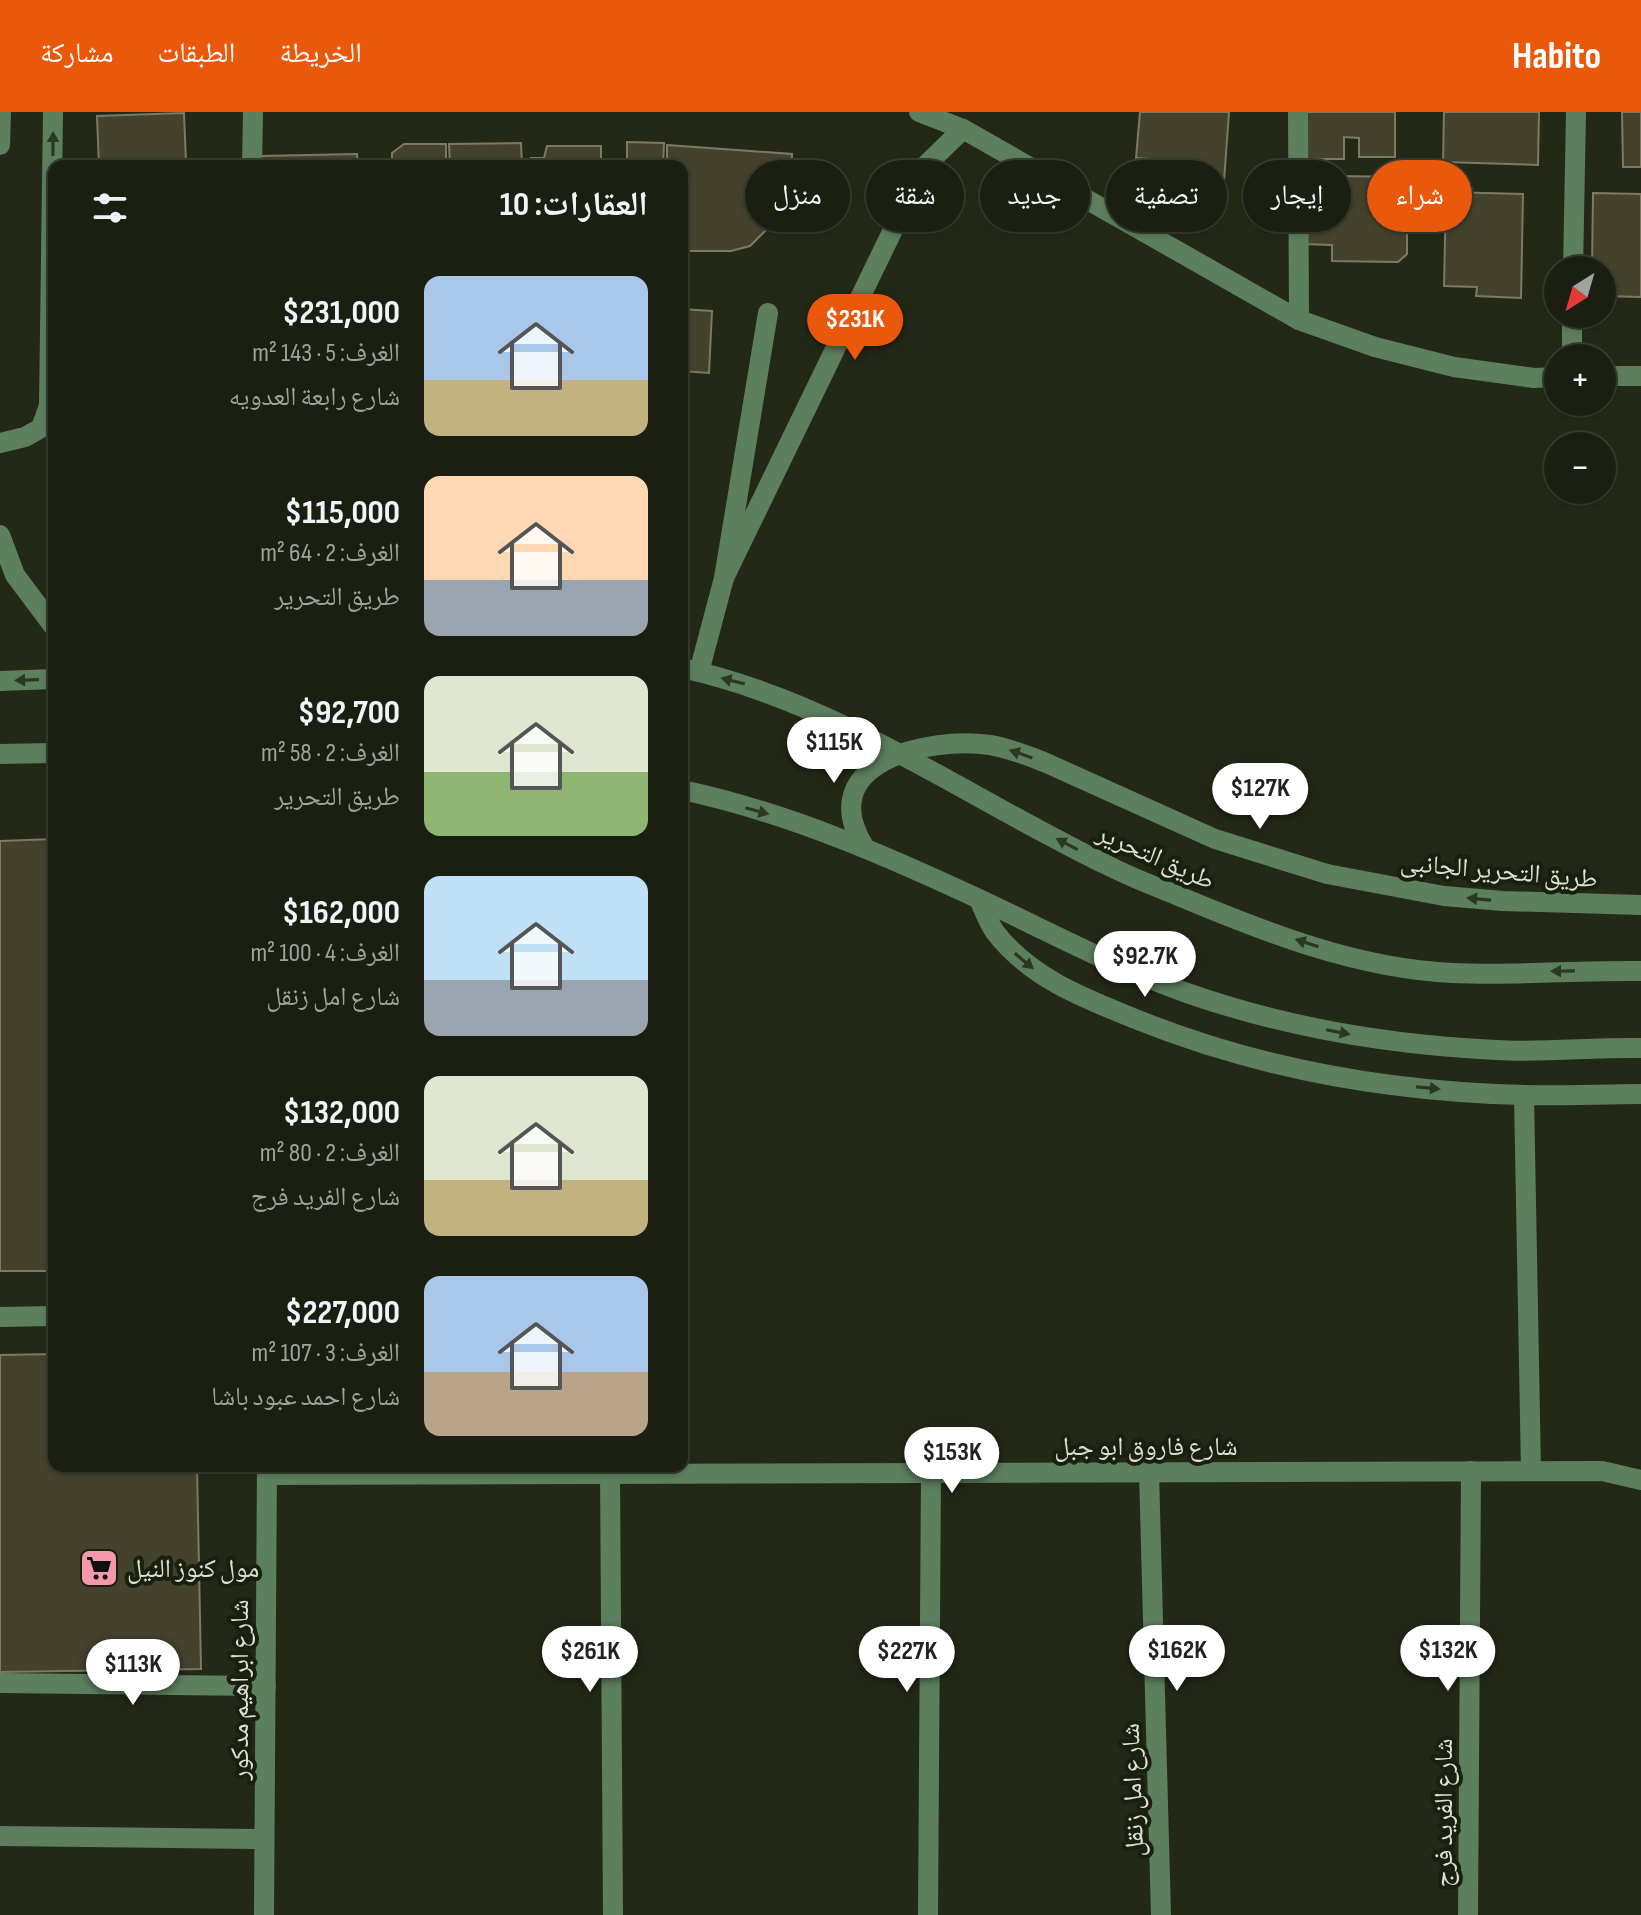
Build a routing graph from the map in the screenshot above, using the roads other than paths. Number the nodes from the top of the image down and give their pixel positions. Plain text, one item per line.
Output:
1 (1, 112) edge
2 (53, 112) edge
3 (253, 112) edge
4 (919, 112) edge
5 (1298, 112) edge
6 (1576, 112) edge
7 (963, 129) junction
8 (0, 145) edge
9 (52, 160) edge
10 (252, 160) edge
11 (1573, 256) edge
12 (768, 313) dead end
13 (1299, 320) junction
14 (1616, 376) edge
15 (1641, 376) edge
16 (1544, 378) edge
17 (48, 409) edge
18 (0, 443) edge
19 (0, 535) edge
20 (6, 571) edge
21 (724, 578) junction
22 (48, 622) edge
23 (690, 670) edge
24 (48, 679) edge
25 (0, 681) edge
26 (48, 753) edge
27 (899, 753) junction
28 (0, 754) edge
29 (688, 792) edge
30 (865, 848) junction
31 (979, 899) junction
32 (1641, 905) edge
33 (1641, 971) edge
34 (1641, 1048) edge
35 (1641, 1094) edge
36 (1524, 1095) junction
37 (48, 1316) edge
38 (0, 1317) edge
39 (1471, 1471) junction
40 (1531, 1471) junction
41 (267, 1472) edge
42 (496, 1472) edge
43 (1149, 1472) junction
44 (610, 1473) junction
45 (931, 1473) junction
46 (1641, 1480) edge
47 (0, 1683) edge
48 (266, 1686) junction
49 (0, 1836) edge
50 (264, 1839) junction
51 (264, 1915) edge
52 (613, 1915) edge
53 (928, 1915) edge
54 (1161, 1915) edge
55 (1468, 1915) edge

1 - 8 street
9 -> 2 street
3 - 10 street
4 - 7 street
5 - 13 street
6 - 11 street
7 - 13 street
7 - 21 street
12 - 21 street
13 - 16 street
14 - 15 street
18 -> 17 street
19 - 20 street
20 - 22 street
21 - 23 street
27 -> 23 street, طريق التحرير
24 -> 25 street
26 - 28 street
27 - 30 street, طريق التحرير الجانبى
32 -> 27 street, طريق التحرير الجانبى
33 -> 27 street, طريق التحرير
29 -> 30 street
30 - 31 street
31 -> 34 street
31 -> 36 street
35 - 36 street
36 - 40 street
37 - 38 street
39 - 40 street, شارع فاروق ابو جبل
39 - 43 street, شارع فاروق ابو جبل
39 - 55 street, شارع الفريد فرج
40 - 46 street, شارع فاروق ابو جبل
41 - 48 street, شارع ابراهيم مدكور
42 - 44 street, شارع فاروق ابو جبل
43 - 45 street, شارع فاروق ابو جبل
43 - 54 street, شارع امل زنقل
44 - 45 street, شارع فاروق ابو جبل
44 - 52 street
45 - 53 street
47 - 48 street
48 - 50 street, شارع ابراهيم مدكور
49 - 50 street
50 - 51 street, شارع ابراهيم مدكور

